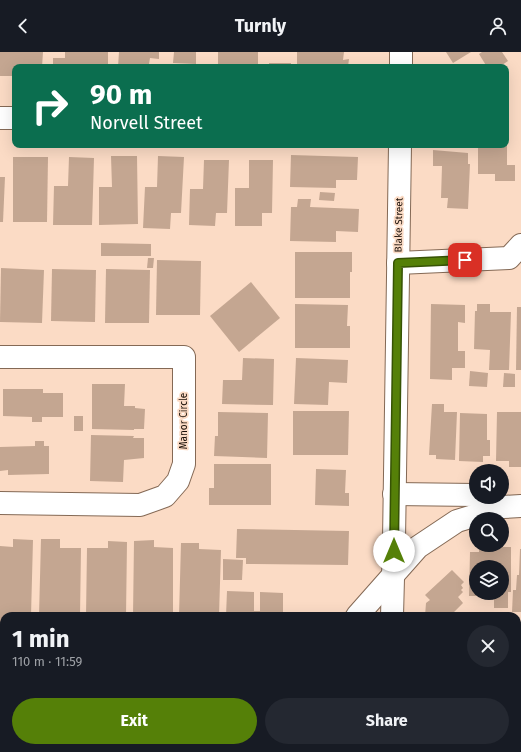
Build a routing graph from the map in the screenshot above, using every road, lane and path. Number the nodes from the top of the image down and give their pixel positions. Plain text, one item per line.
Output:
1 (401, 52) edge
2 (401, 64) edge
3 (0, 118) edge
4 (12, 118) edge
5 (400, 148) edge
6 (517, 254) edge
7 (398, 263) junction
8 (0, 357) edge
9 (394, 494) junction
10 (469, 495) edge
11 (0, 503) edge
12 (500, 504) edge
13 (394, 574) junction
14 (361, 612) edge
15 (392, 612) edge

1 - 2 street
3 - 4 street
5 - 7 street, Blake Street
6 - 7 street
7 - 9 street, Blake Street
8 - 11 street, Manor Circle
9 - 10 street
9 - 13 street, Blake Street
12 - 13 street
13 - 14 street
13 - 15 street, Blake Street

